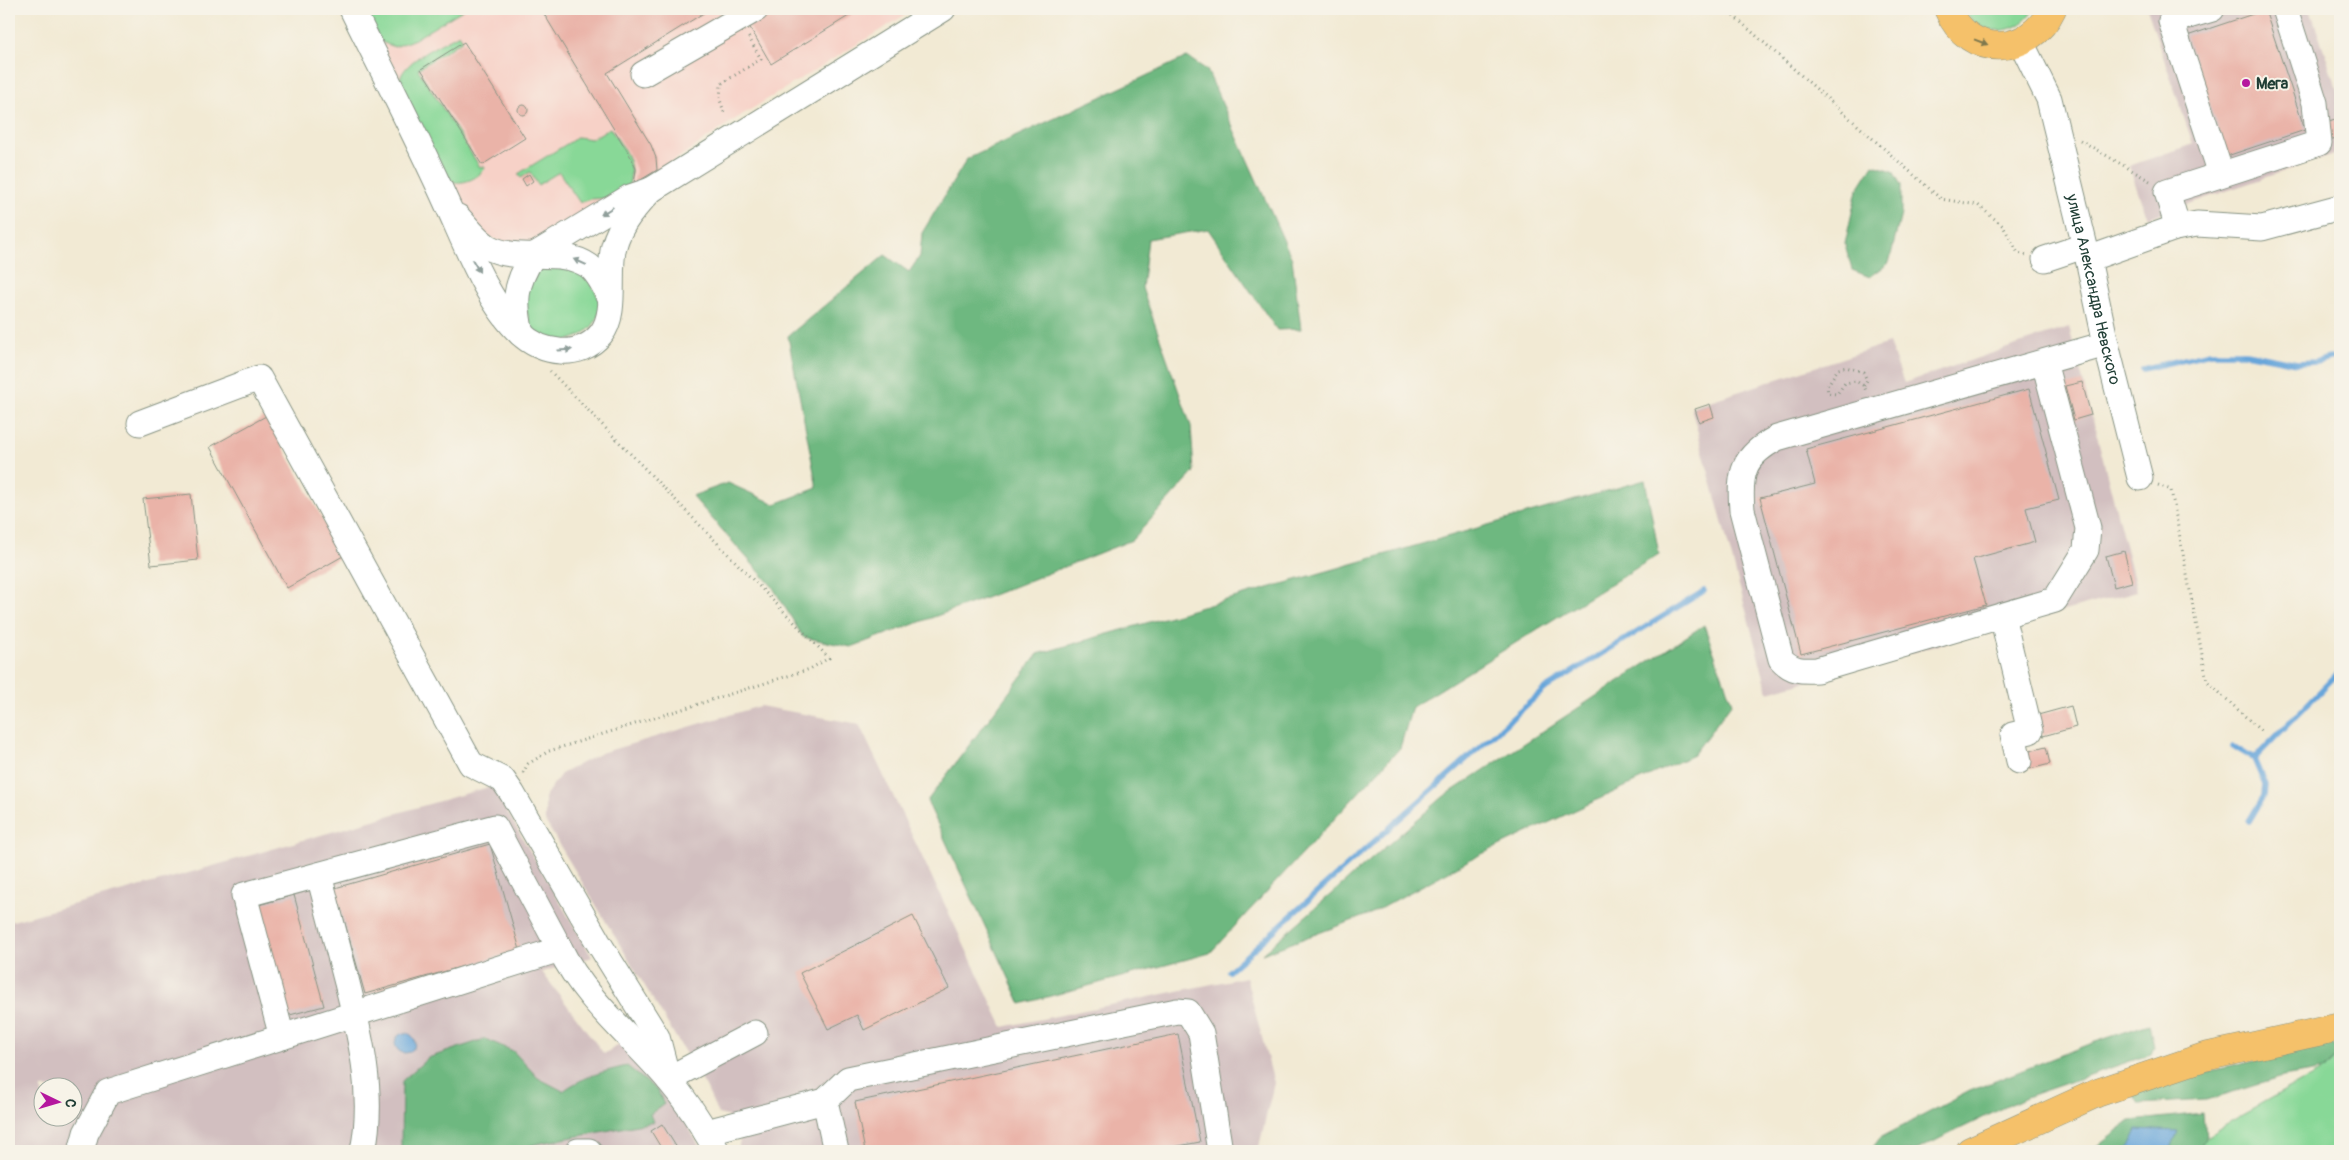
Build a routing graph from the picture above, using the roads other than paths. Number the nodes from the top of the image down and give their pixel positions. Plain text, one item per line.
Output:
1 (352, 9) edge
2 (942, 9) edge
3 (1948, 9) edge
4 (2052, 9) edge
5 (2212, 9) edge
6 (2285, 9) edge
7 (747, 14) edge
8 (2021, 42) junction
9 (643, 74) dead end
10 (2221, 174) junction
11 (651, 190) junction
12 (448, 206) junction
13 (2340, 207) edge
14 (2175, 228) junction
15 (2086, 253) junction
16 (533, 256) junction
17 (2045, 259) road end
18 (610, 298) junction
19 (528, 339) junction
20 (2106, 344) junction
21 (2044, 362) junction
22 (140, 423) dead end
23 (2140, 478) road end
24 (2002, 616) junction
25 (2019, 761) dead end
26 (319, 875) junction
27 (560, 948) junction
28 (354, 1014) junction
29 (2340, 1027) edge
30 (755, 1033) dead end
31 (282, 1037) junction
32 (668, 1079) junction
33 (826, 1101) junction
34 (712, 1142) edge
35 (81, 1151) edge
36 (363, 1151) edge
37 (578, 1151) edge
38 (590, 1151) edge
39 (836, 1151) edge
40 (1220, 1151) edge
41 (1970, 1151) edge

1 - 12 street
2 - 11 street
3 -> 8 main road
4 - 8 main road
5 - 10 street
6 - 10 street
7 - 9 street
8 - 15 street, улица Александра Невского
10 - 14 street
11 -> 16 street
11 - 18 street
12 - 16 street
12 -> 19 street
13 - 14 street
14 - 15 street
15 - 17 street
15 - 20 street, улица Александра Невского
18 -> 16 street
16 - 19 street
19 -> 18 street
20 - 21 street
20 - 23 street, улица Александра Невского
21 - 24 street
21 - 24 street
22 - 32 street
24 - 25 street
26 - 27 street
26 - 28 street
26 - 31 street
27 - 28 street
27 - 32 street
28 - 31 street
28 - 36 street
29 - 41 main road
30 - 32 street
31 - 35 street
32 - 34 street
33 - 34 street
33 - 39 street
33 - 40 street
37 - 38 street

